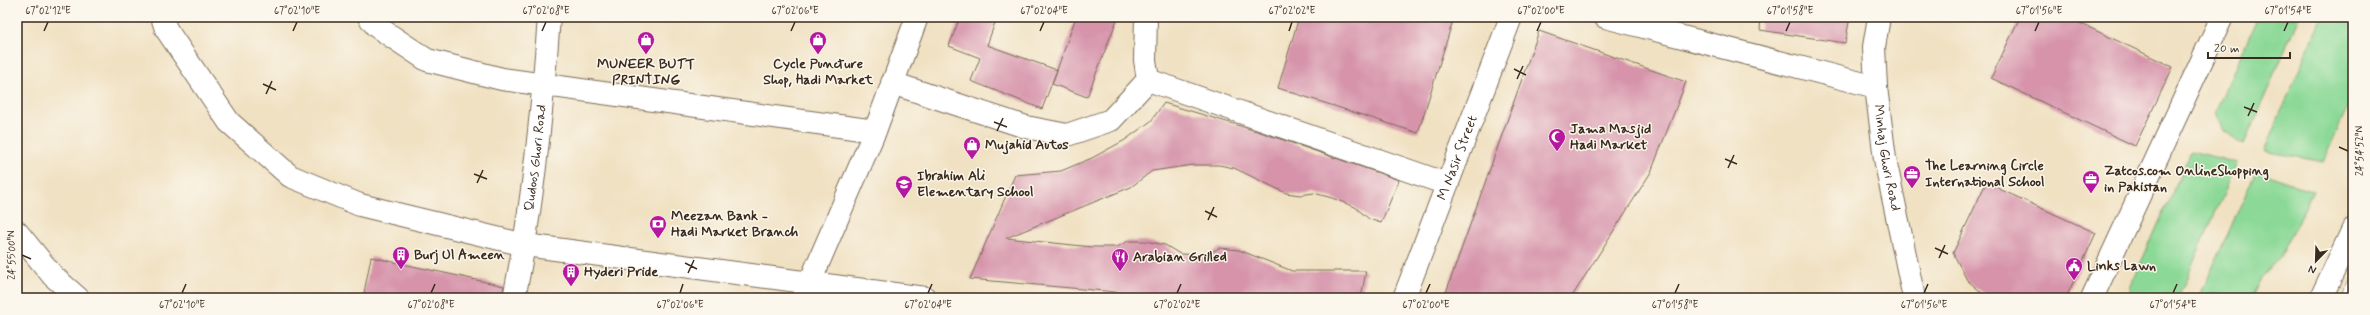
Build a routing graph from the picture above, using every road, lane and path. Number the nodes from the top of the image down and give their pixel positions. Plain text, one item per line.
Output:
1 (162, 17) edge
2 (369, 17) edge
3 (549, 17) edge
4 (917, 17) edge
5 (1146, 17) edge
6 (1511, 17) edge
7 (1606, 17) edge
8 (1879, 17) edge
9 (2222, 17) edge
10 (1148, 80) junction
11 (892, 83) junction
12 (544, 86) junction
13 (1876, 87) junction
14 (875, 131) junction
15 (1447, 184) junction
16 (2353, 229) edge
17 (17, 232) edge
18 (525, 245) junction
19 (2353, 287) edge
20 (806, 291) edge
21 (78, 298) edge
22 (514, 298) edge
23 (925, 298) edge
24 (1404, 298) edge
25 (1914, 298) edge
26 (2092, 298) edge
27 (2321, 298) edge
28 (2348, 298) edge

1 - 18 street
2 - 12 street
3 - 12 street, Qudoos Ghori Road
4 - 11 street
5 - 10 street
6 - 15 street, M Nasir Street
7 - 13 street
8 - 13 street, Minhaj Ghori Road
9 - 26 street
10 - 11 street
10 - 15 street
11 - 14 street
12 - 14 street
12 - 18 street, Qudoos Ghori Road
13 - 25 street, Minhaj Ghori Road
14 - 20 street
15 - 24 street, M Nasir Street
16 - 27 street
17 - 21 street
18 - 20 street
18 - 22 street, Qudoos Ghori Road
19 - 28 lane
20 - 23 street

